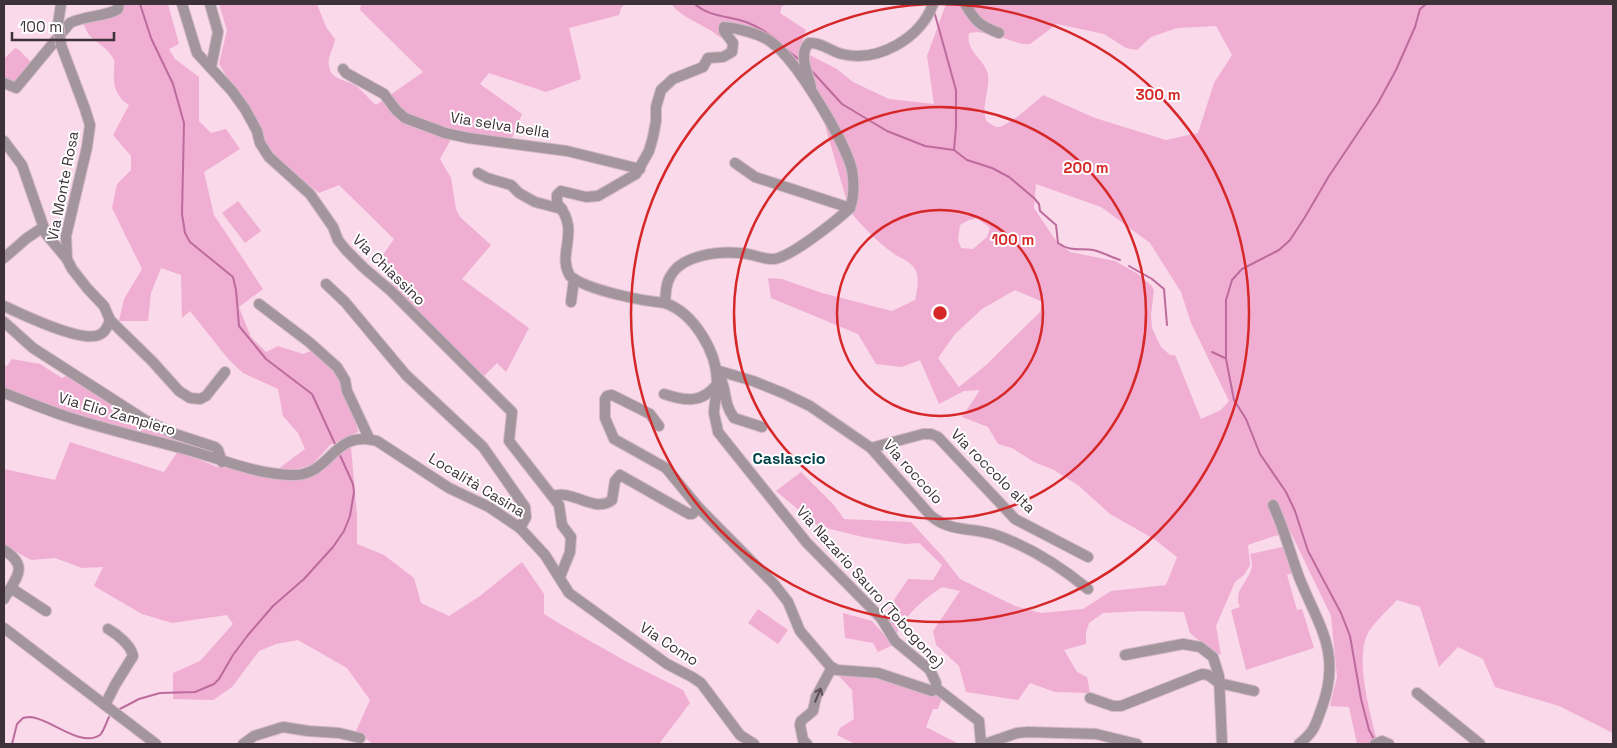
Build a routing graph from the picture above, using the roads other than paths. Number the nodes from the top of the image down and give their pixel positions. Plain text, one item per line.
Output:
1 (61, 4) edge
2 (119, 4) edge
3 (182, 4) edge
4 (210, 4) edge
5 (933, 4) edge
6 (965, 4) edge
7 (999, 33) dead end
8 (211, 67) junction
9 (343, 69) dead end
10 (4, 83) edge
11 (813, 93) junction
12 (4, 141) edge
13 (735, 163) dead end
14 (640, 169) junction
15 (478, 173) dead end
16 (850, 208) junction
17 (562, 209) junction
18 (45, 232) junction
19 (66, 236) junction
20 (4, 258) edge
21 (67, 259) junction
22 (574, 279) junction
23 (326, 284) dead end
24 (571, 302) dead end
25 (665, 303) junction
26 (259, 304) dead end
27 (4, 306) edge
28 (110, 320) junction
29 (4, 322) edge
30 (716, 370) junction
31 (225, 372) dead end
32 (717, 384) junction
33 (4, 393) edge
34 (664, 394) dead end
35 (659, 426) dead end
36 (762, 427) dead end
37 (369, 438) junction
38 (871, 448) junction
39 (222, 462) junction
40 (553, 496) junction
41 (1273, 506) dead end
42 (699, 508) junction
43 (520, 528) junction
44 (4, 550) edge
45 (1088, 557) dead end
46 (560, 577) junction
47 (1088, 589) dead end
48 (6, 595) edge
49 (46, 610) dead end
50 (4, 628) edge
51 (108, 629) dead end
52 (1125, 655) dead end
53 (834, 669) junction
54 (1220, 683) junction
55 (936, 688) junction
56 (1254, 691) dead end
57 (1417, 693) dead end
58 (1090, 698) dead end
59 (108, 707) junction
60 (360, 738) dead end
61 (1221, 741) edge
62 (156, 744) edge
63 (244, 744) edge
64 (754, 744) edge
65 (807, 744) edge
66 (981, 744) edge
67 (985, 744) edge
68 (1137, 744) edge
69 (1299, 744) edge
70 (1480, 744) edge

1 - 19 street, Via Monte Rosa, bridge
2 - 10 street
3 - 8 street, Via Chiassino
4 - 8 street
5 - 11 street
6 - 7 street
8 - 40 street, Via Chiassino
9 - 14 street, Via selva bella
11 - 14 street
11 - 16 street
12 - 18 street
13 - 16 street
14 - 17 street
15 - 17 street
16 - 25 street
17 - 22 street
18 - 19 street
18 - 20 street
18 - 21 street
19 - 21 street, Via Monte Rosa
21 - 28 street
22 - 24 street
22 - 25 street
23 - 43 street
25 - 30 street, Via Nazario Sauro (Tobogone)
26 - 37 street
27 - 28 street
28 - 31 street
29 - 39 street
30 - 32 street, Via Nazario Sauro (Tobogone)
30 - 36 street
30 - 38 street, Via roccolo
32 - 34 street
32 - 55 street, Via Nazario Sauro (Tobogone)
33 - 39 street, Via Elio Zampiero
35 - 42 street
37 - 39 street, Via Elio Zampiero
37 - 43 street, Località Casina
38 - 45 street, Via roccolo alta
38 - 47 street, Via roccolo
40 - 42 street
40 - 46 street
41 - 69 street
42 - 53 street
43 - 46 street, Località Casina
44 - 48 street
46 - 64 street, Via Como
48 - 49 street
50 - 59 street
51 - 59 street
52 - 54 street
53 - 55 street
65 -> 53 street
54 - 56 street
54 - 58 street
54 - 61 street
55 - 66 street
57 - 70 street
59 - 62 street
60 - 63 street
67 - 68 street

